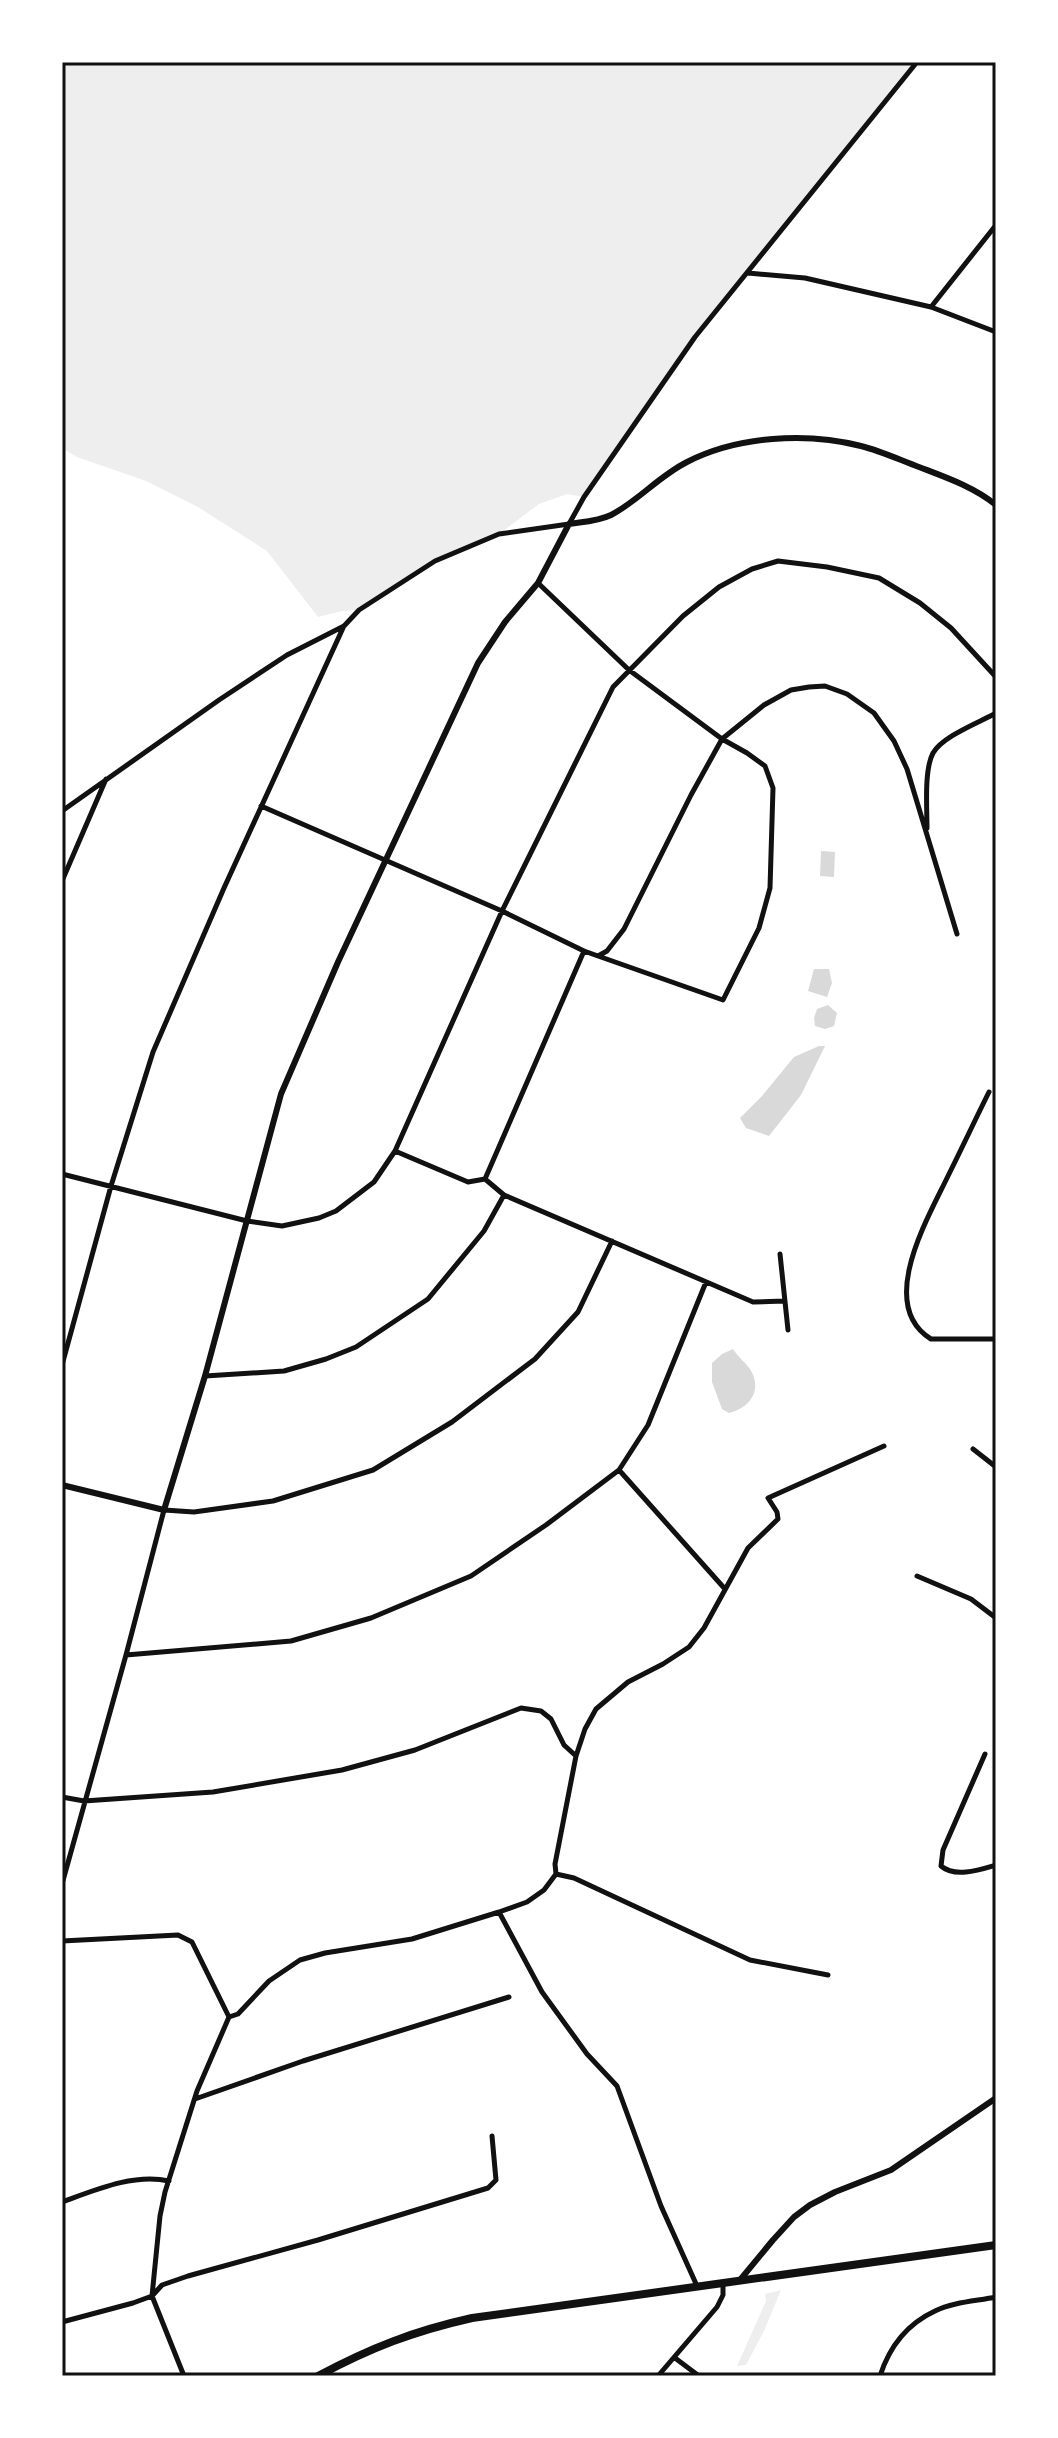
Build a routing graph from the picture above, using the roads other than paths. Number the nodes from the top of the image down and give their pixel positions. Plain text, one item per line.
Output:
1 (917, 62) edge
2 (996, 225) edge
3 (748, 273) junction
4 (931, 307) junction
5 (996, 332) edge
6 (996, 505) edge
7 (569, 524) junction
8 (538, 583) junction
9 (344, 626) junction
10 (629, 670) junction
11 (996, 677) edge
12 (996, 713) edge
13 (722, 739) junction
14 (107, 778) junction
15 (261, 806) junction
16 (62, 811) edge
17 (926, 833) junction
18 (387, 861) junction
19 (62, 881) edge
20 (502, 911) junction
21 (957, 934) dead end
22 (584, 951) junction
23 (598, 956) junction
24 (989, 1092) dead end
25 (395, 1151) junction
26 (62, 1174) edge
27 (485, 1179) junction
28 (111, 1186) junction
29 (504, 1195) junction
30 (247, 1221) junction
31 (612, 1241) junction
32 (780, 1254) dead end
33 (706, 1282) junction
34 (785, 1301) junction
35 (788, 1330) dead end
36 (996, 1339) edge
37 (62, 1365) edge
38 (205, 1376) junction
39 (884, 1446) dead end
40 (973, 1449) dead end
41 (996, 1467) edge
42 (619, 1470) junction
43 (62, 1485) edge
44 (164, 1510) junction
45 (917, 1576) dead end
46 (725, 1589) junction
47 (996, 1618) edge
48 (126, 1655) junction
49 (985, 1754) dead end
50 (576, 1756) junction
51 (62, 1797) edge
52 (84, 1801) junction
53 (996, 1865) edge
54 (556, 1874) junction
55 (62, 1884) edge
56 (499, 1912) junction
57 (62, 1941) edge
58 (828, 1975) dead end
59 (509, 1997) dead end
60 (229, 2017) junction
61 (996, 2098) edge
62 (194, 2099) junction
63 (492, 2136) dead end
64 (169, 2181) junction
65 (62, 2202) edge
66 (996, 2245) edge
67 (740, 2280) junction
68 (723, 2282) junction
69 (697, 2286) junction
70 (152, 2296) junction
71 (996, 2297) edge
72 (62, 2322) edge
73 (675, 2358) junction
74 (184, 2376) edge
75 (318, 2376) edge
76 (658, 2376) edge
77 (699, 2376) edge
78 (880, 2376) edge

1 - 3 street
2 - 4 street
3 - 4 street
3 - 7 street
4 - 5 street
6 - 7 street
7 - 8 street
7 - 9 street
8 - 10 street
8 - 18 street
9 - 14 street
9 - 15 street
10 - 11 street
10 - 13 street
10 - 20 street
12 - 17 street
13 - 17 street
13 - 23 street
13 - 23 street
14 - 16 street
14 - 19 street
15 - 18 street
15 - 28 street
17 - 21 street
18 - 20 street
18 - 30 street
20 - 22 street
20 - 25 street
22 - 23 street
22 - 27 street
24 - 36 street
25 - 27 street
25 - 30 street
26 - 28 street
27 - 29 street
28 - 30 street
28 - 37 street
29 - 31 street
29 - 38 street
30 - 38 street
31 - 33 street
31 - 44 street
32 - 34 street
33 - 34 street
33 - 42 street
34 - 35 street
38 - 44 street
39 - 46 street
40 - 41 street
42 - 46 street
42 - 48 street
43 - 44 street
44 - 48 street
45 - 47 street
46 - 50 street
48 - 52 street
49 - 53 street
50 - 52 street
50 - 54 street
51 - 52 street
52 - 55 street
54 - 56 street
54 - 58 street
56 - 60 street
56 - 69 street
57 - 60 street
59 - 62 street
60 - 62 street
61 - 67 street
62 - 64 street
63 - 70 street
64 - 65 street
64 - 70 street
66 - 67 main road
67 - 68 main road
68 - 69 main road
68 - 73 street
69 - 75 main road
70 - 72 street
70 - 74 street
71 - 78 street
73 - 76 street
73 - 77 street

